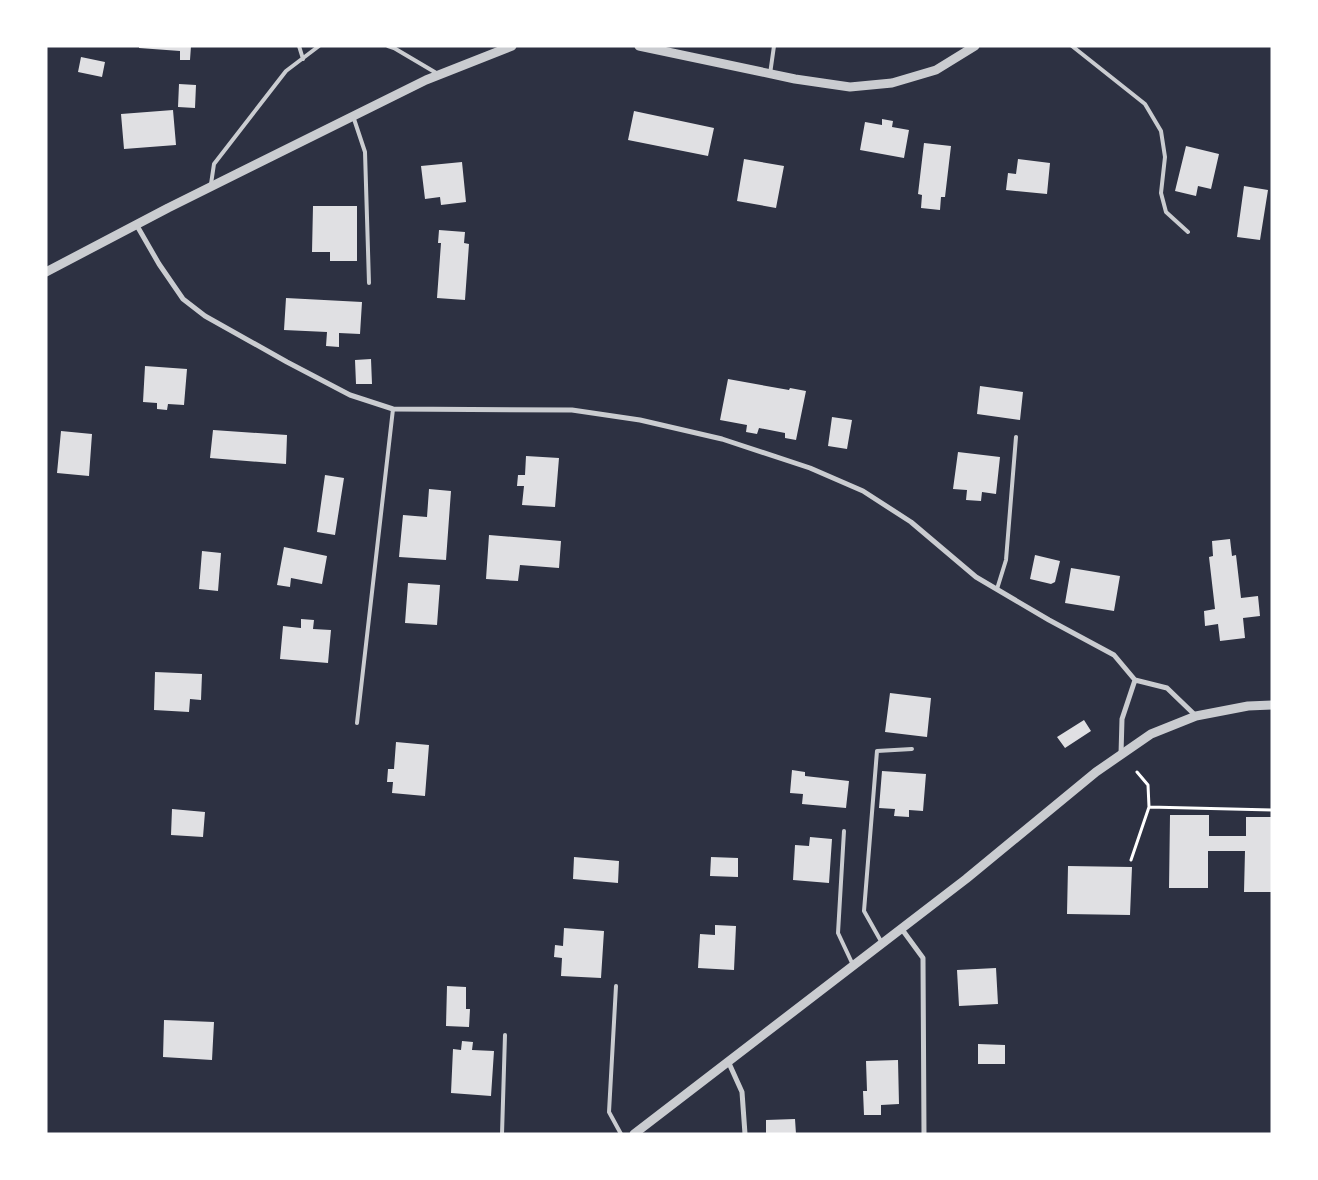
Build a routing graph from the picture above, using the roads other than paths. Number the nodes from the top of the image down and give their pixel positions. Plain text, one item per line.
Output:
1 (299, 46) edge
2 (319, 46) edge
3 (388, 46) edge
4 (512, 46) edge
5 (639, 46) edge
6 (774, 46) edge
7 (975, 46) edge
8 (1072, 46) edge
9 (303, 59) junction
10 (438, 74) junction
11 (770, 74) junction
12 (353, 116) junction
13 (211, 186) junction
14 (136, 224) junction
15 (1188, 232) dead end
16 (46, 272) edge
17 (369, 283) dead end
18 (393, 409) junction
19 (1016, 437) dead end
20 (997, 589) junction
21 (1135, 680) junction
22 (1272, 704) edge
23 (1196, 716) junction
24 (357, 723) dead end
25 (912, 749) dead end
26 (1121, 754) junction
27 (844, 831) dead end
28 (901, 928) junction
29 (882, 943) junction
30 (853, 965) junction
31 (616, 986) dead end
32 (505, 1035) dead end
33 (728, 1061) junction
34 (502, 1134) edge
35 (621, 1134) edge
36 (634, 1134) edge
37 (745, 1134) edge
38 (924, 1134) edge

1 - 9 lane
2 - 9 lane
3 - 10 lane
4 - 10 street
5 - 11 street
6 - 11 lane
7 - 11 street
8 - 15 lane
9 - 13 lane
10 - 12 street
12 - 13 street
12 - 17 lane
13 - 14 street
14 - 16 street
14 - 18 street
18 - 20 street
18 - 24 lane
19 - 20 lane
20 - 21 street
21 - 23 street
21 - 26 street
22 - 23 street
23 - 26 street
25 - 29 lane
26 - 28 street
27 - 30 lane
28 - 29 street
28 - 38 street
29 - 30 street
30 - 33 street
31 - 35 lane
32 - 34 lane
33 - 36 street
33 - 37 street

